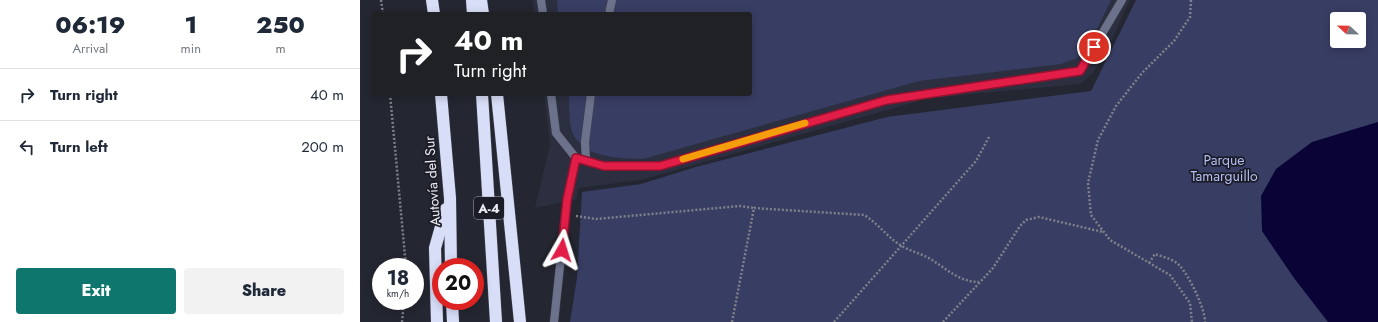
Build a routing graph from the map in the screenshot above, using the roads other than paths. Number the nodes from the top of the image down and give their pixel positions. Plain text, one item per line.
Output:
1 (432, 0) edge
2 (472, 0) edge
3 (480, 0) edge
4 (541, 0) edge
5 (612, 0) edge
6 (1122, 0) edge
7 (434, 12) edge
8 (473, 12) edge
9 (483, 12) edge
10 (543, 12) edge
11 (609, 12) edge
12 (441, 96) edge
13 (482, 96) edge
14 (497, 96) edge
15 (551, 96) edge
16 (591, 96) edge
17 (576, 158) junction
18 (586, 161) junction
19 (450, 198) junction
20 (451, 258) edge
21 (452, 310) edge
22 (437, 322) edge
23 (453, 322) edge
24 (496, 322) edge
25 (520, 322) edge
26 (554, 322) edge

1 - 7 highway
2 - 8 highway
3 - 9 highway
4 - 10 lane
5 - 11 lane
6 - 18 lane
12 - 19 highway, Autovía del Sur
13 - 24 highway, A-4
14 - 25 highway
15 - 17 lane
16 - 18 lane
17 - 18 lane
17 - 26 lane
19 - 20 highway, Autovía del Sur
19 - 22 highway
21 - 23 highway

